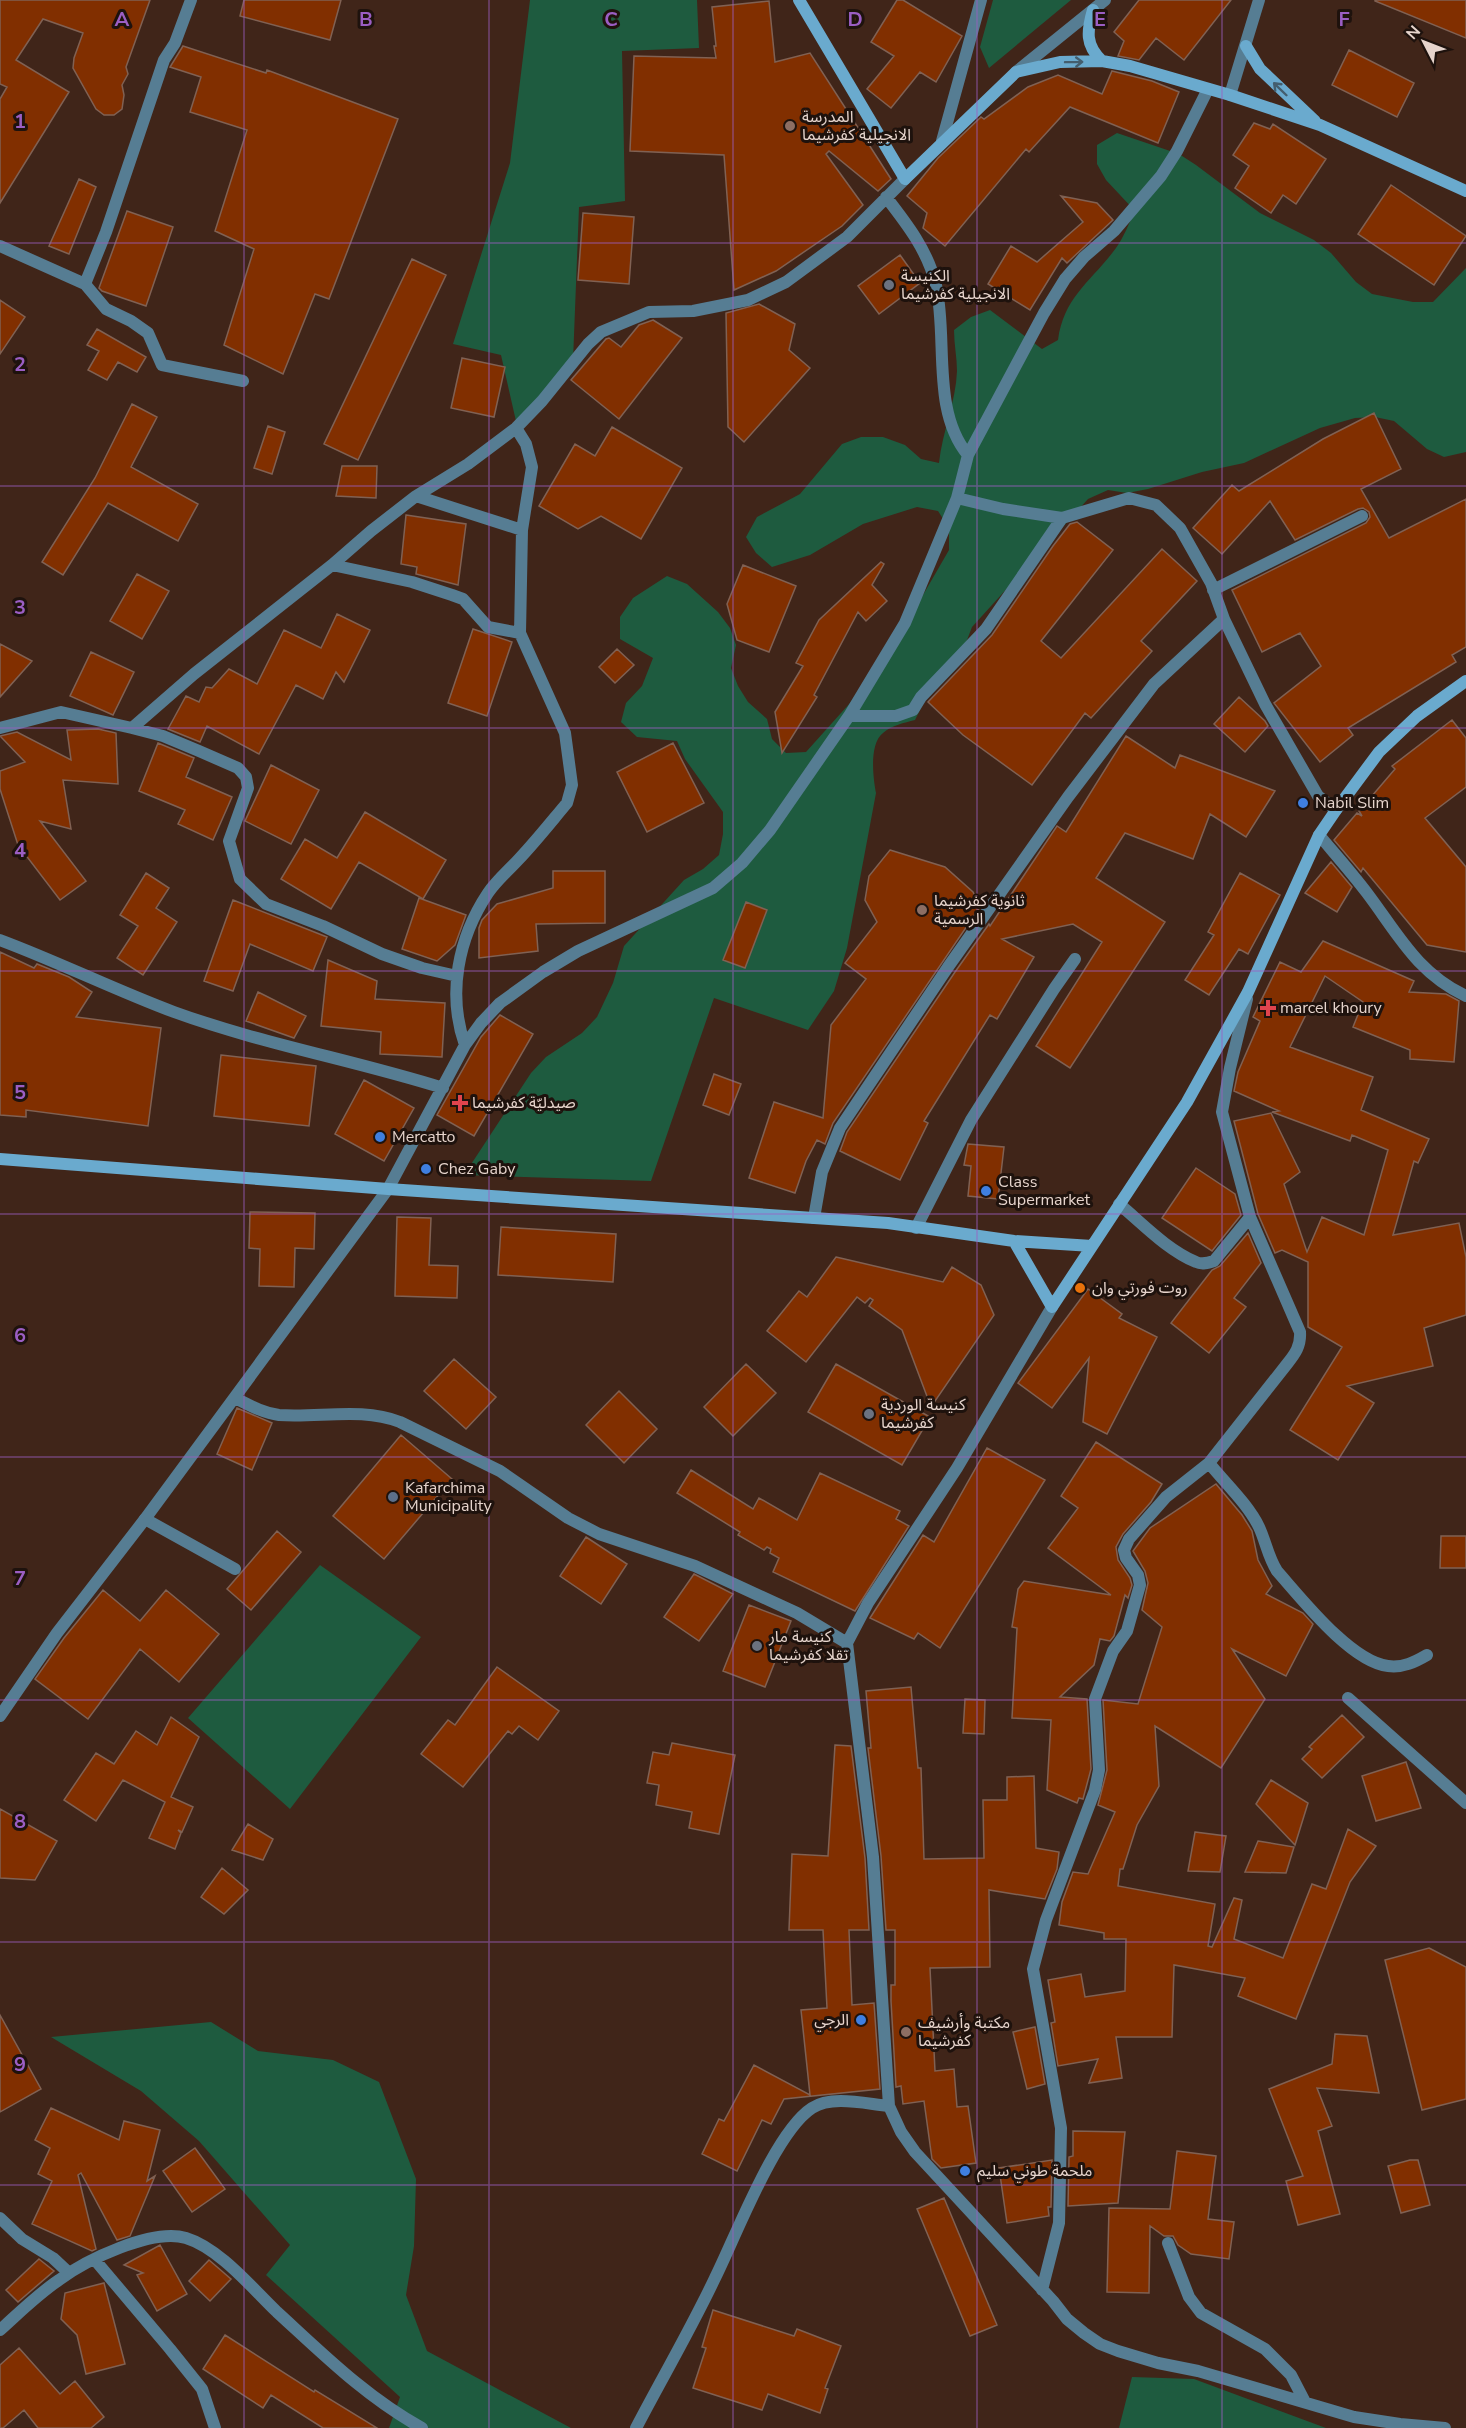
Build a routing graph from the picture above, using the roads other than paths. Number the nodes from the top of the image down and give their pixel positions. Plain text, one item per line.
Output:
1 (191, 0) edge
2 (799, 0) edge
3 (981, 0) edge
4 (1105, 0) edge
5 (1259, 0) edge
6 (1093, 10) junction
7 (1246, 46) junction
8 (1102, 61) junction
9 (1016, 72) junction
10 (1208, 89) junction
11 (1230, 95) junction
12 (1320, 125) junction
13 (942, 141) junction
14 (905, 179) junction
15 (1466, 191) edge
16 (886, 197) junction
17 (0, 246) edge
18 (85, 285) junction
19 (243, 381) dead end
20 (516, 428) junction
21 (968, 455) junction
22 (416, 496) junction
23 (957, 498) junction
24 (1362, 516) dead end
25 (1062, 518) junction
26 (522, 530) junction
27 (332, 565) junction
28 (1213, 590) junction
29 (1224, 619) junction
30 (520, 633) junction
31 (1466, 681) edge
32 (849, 716) junction
33 (0, 728) edge
34 (132, 728) junction
35 (1336, 810) junction
36 (1319, 835) junction
37 (0, 940) edge
38 (1075, 959) dead end
39 (457, 976) junction
40 (1248, 992) junction
41 (1466, 996) edge
42 (465, 1045) junction
43 (443, 1088) junction
44 (0, 1159) edge
45 (388, 1190) junction
46 (1119, 1204) junction
47 (1250, 1217) junction
48 (814, 1218) junction
49 (916, 1228) junction
50 (1014, 1241) junction
51 (1092, 1246) junction
52 (1052, 1307) junction
53 (235, 1398) junction
54 (1209, 1463) junction
55 (145, 1520) junction
56 (235, 1569) dead end
57 (847, 1643) junction
58 (1427, 1655) dead end
59 (1348, 1698) dead end
60 (0, 1716) edge
61 (1466, 1803) edge
62 (889, 2106) junction
63 (0, 2218) edge
64 (1168, 2243) dead end
65 (95, 2260) junction
66 (69, 2273) junction
67 (1042, 2290) junction
68 (0, 2330) edge
69 (1305, 2402) junction
70 (1401, 2426) edge
71 (215, 2428) edge
72 (422, 2428) edge
73 (636, 2428) edge
74 (1445, 2428) edge

1 - 18 street
2 - 14 street
3 - 13 street
4 - 6 street
5 - 7 street
6 - 8 street
6 - 9 street
7 - 11 street
12 -> 7 street
9 -> 8 street
8 - 10 street
9 - 13 street
10 - 11 street
10 - 21 street
11 - 12 street
12 - 15 street
13 - 14 street
14 - 16 street
16 - 20 street
16 - 21 street
17 - 18 street
18 - 19 street
20 - 22 street
20 - 26 street
21 - 23 street
22 - 26 street
22 - 27 street
23 - 25 street
23 - 32 street
24 - 28 street
25 - 28 street
25 - 32 street
26 - 30 street
27 - 30 street
27 - 34 street
28 - 29 street
29 - 35 street
29 - 48 street
30 - 39 street
31 - 35 street
32 - 42 street
33 - 34 street
34 - 39 street
35 - 36 street
36 - 40 street
36 - 41 street
37 - 43 street
38 - 49 street
39 - 42 street
40 - 46 street
40 - 47 street
42 - 43 street
43 - 45 street
44 - 45 street
45 - 48 street
45 - 53 street
46 - 47 street
46 - 51 street
47 - 54 street
48 - 49 street
49 - 50 street
50 - 51 street
50 - 52 street
51 - 52 street
52 - 57 street
53 - 55 street
53 - 57 street
54 - 58 street
54 - 67 street
55 - 56 street
55 - 60 street
57 - 62 street
59 - 61 street
62 - 67 street
62 - 73 street
63 - 66 street
64 - 69 street
65 - 66 street
65 - 71 street
65 - 72 street
66 - 68 street
67 - 69 street
69 - 70 street
70 - 74 street

